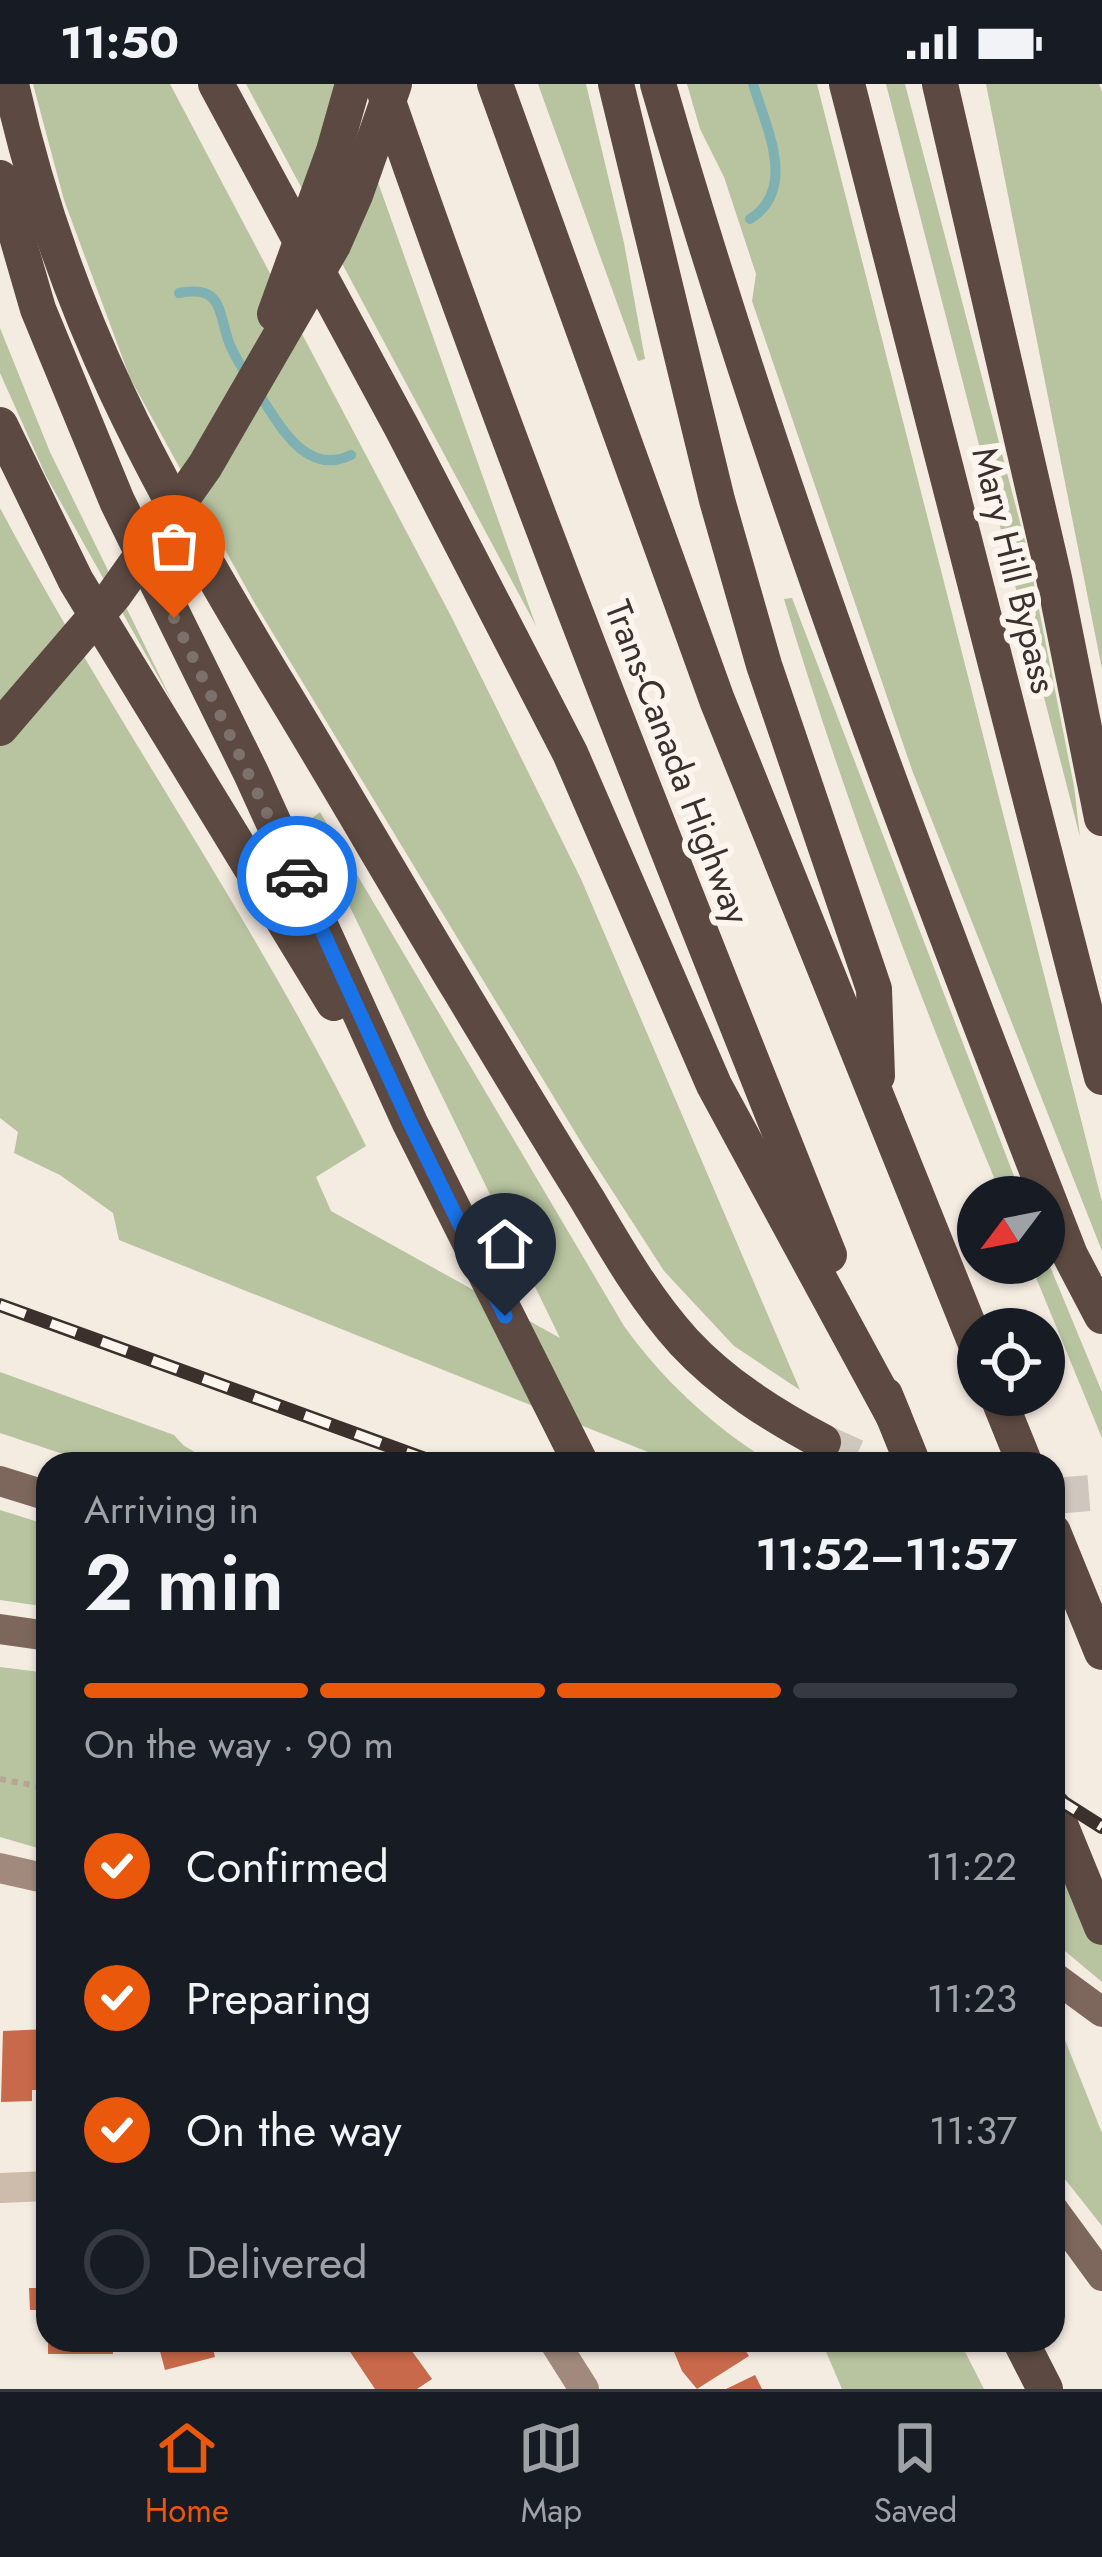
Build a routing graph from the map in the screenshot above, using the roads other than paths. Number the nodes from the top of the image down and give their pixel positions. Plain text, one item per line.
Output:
1 (11, 84) edge
2 (216, 84) edge
3 (353, 84) edge
4 (382, 84) edge
5 (394, 84) edge
6 (495, 84) edge
7 (616, 84) edge
8 (658, 84) edge
9 (847, 84) edge
10 (940, 84) edge
11 (0, 178) edge
12 (0, 425) edge
13 (222, 439) junction
14 (0, 728) edge
15 (1102, 818) edge
16 (1102, 1077) edge
17 (878, 1103) junction
18 (410, 1123) junction
19 (962, 1308) edge
20 (1102, 1316) edge
21 (893, 1415) junction
22 (1006, 1416) edge
23 (823, 1442) tunnel mouth
24 (575, 1452) edge
25 (908, 1452) edge
26 (1020, 1452) edge
27 (0, 1481) edge
28 (36, 1492) edge
29 (1065, 1561) edge
30 (0, 1629) edge
31 (36, 1634) edge
32 (1102, 1652) edge
33 (1065, 1836) edge
34 (0, 1868) edge
35 (36, 1876) edge
36 (1102, 1927) edge
37 (1065, 1985) edge
38 (1102, 2012) edge
39 (36, 2186) edge
40 (0, 2188) edge
41 (1065, 2225) edge
42 (1102, 2276) edge
43 (561, 2352) edge
44 (1026, 2352) edge
45 (584, 2389) edge
46 (1045, 2389) edge

1 - 23 highway
2 - 21 highway
3 - 13 highway, bridge
4 - 21 highway, Trans-Canada Highway
5 - 13 highway, bridge
6 - 17 highway, Trans-Canada Highway
7 - 17 highway
8 - 20 highway
9 - 16 highway, Mary Hill Bypass
10 - 15 highway
11 - 18 highway
12 - 18 highway
13 - 14 highway, bridge
17 - 19 highway, Trans-Canada Highway
18 - 24 highway
21 - 25 highway, Trans-Canada Highway
22 - 26 highway
27 - 28 main road
29 - 32 highway
30 - 31 main road
33 - 36 highway
34 - 35 street
37 - 38 main road
39 - 40 street
41 - 42 main road
43 - 45 street
44 - 46 highway

